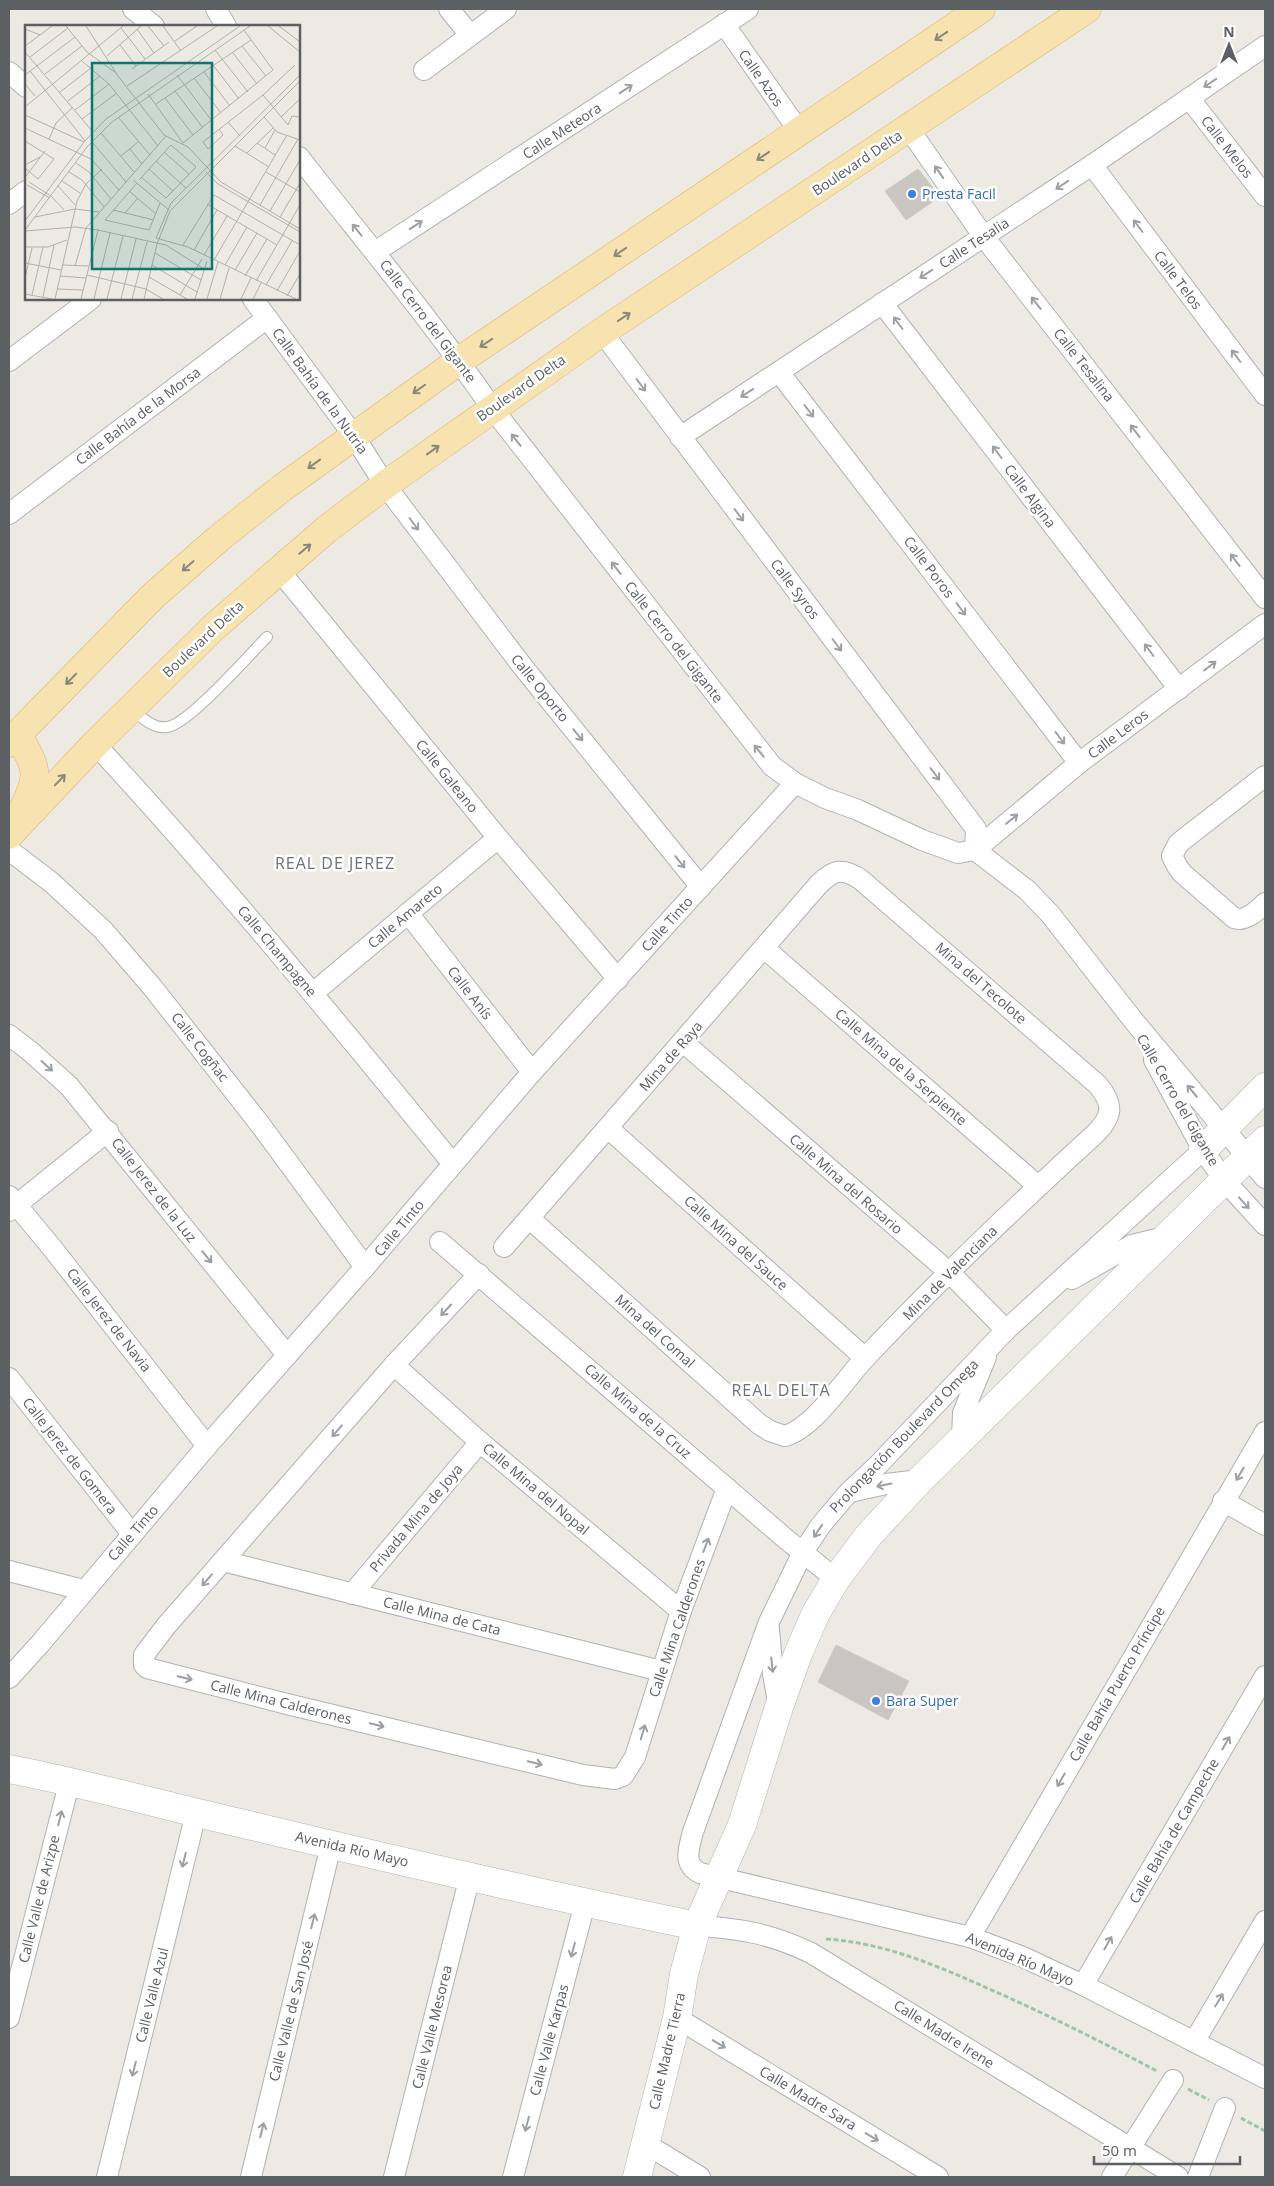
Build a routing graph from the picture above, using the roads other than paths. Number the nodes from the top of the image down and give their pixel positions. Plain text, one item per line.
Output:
1 (133, 9) edge
2 (216, 9) edge
3 (449, 9) edge
4 (506, 9) edge
5 (748, 9) edge
6 (981, 9) edge
7 (1087, 9) edge
8 (724, 24) junction
9 (153, 25) edge
10 (225, 25) edge
11 (470, 35) junction
12 (1265, 46) edge
13 (424, 70) dead end
14 (9, 72) edge
15 (25, 86) edge
16 (1189, 98) junction
17 (909, 129) junction
18 (799, 132) junction
19 (300, 158) edge
20 (1092, 165) junction
21 (25, 192) edge
22 (1265, 196) edge
23 (9, 204) edge
24 (984, 237) junction
25 (375, 252) junction
26 (90, 300) edge
27 (253, 300) edge
28 (882, 303) junction
29 (267, 318) junction
30 (602, 332) junction
31 (459, 360) junction
32 (9, 361) edge
33 (779, 372) junction
34 (1265, 394) edge
35 (492, 408) junction
36 (354, 436) junction
37 (680, 437) junction
38 (384, 485) junction
39 (9, 514) edge
40 (279, 570) junction
41 (1265, 598) edge
42 (1265, 624) edge
43 (267, 638) dead end
44 (1178, 689) junction
45 (130, 708) junction
46 (11, 734) edge
47 (95, 744) junction
48 (1079, 763) junction
49 (1265, 776) edge
50 (795, 783) junction
51 (10, 838) edge
52 (498, 838) junction
53 (975, 850) junction
54 (841, 871) joint
55 (701, 887) junction
56 (1265, 903) edge
57 (408, 913) junction
58 (764, 948) junction
59 (618, 979) junction
60 (313, 993) junction
61 (1133, 1020) junction
62 (9, 1035) edge
63 (683, 1042) junction
64 (532, 1072) junction
65 (1265, 1087) edge
66 (1110, 1106) joint
67 (608, 1128) junction
68 (1224, 1128) junction
69 (108, 1131) junction
70 (1256, 1149) edge
71 (1203, 1150) junction
72 (452, 1164) junction
73 (1265, 1178) edge
74 (1224, 1180) junction
75 (1038, 1186) junction
76 (11, 1204) edge
77 (529, 1218) junction
78 (1265, 1225) edge
79 (1165, 1237) junction
80 (440, 1242) dead end
81 (504, 1247) dead end
82 (365, 1267) junction
83 (479, 1274) junction
84 (950, 1274) junction
85 (1048, 1291) junction
86 (1006, 1330) junction
87 (990, 1346) junction
88 (287, 1355) junction
89 (865, 1358) junction
90 (394, 1365) junction
91 (9, 1378) edge
92 (1265, 1432) edge
93 (785, 1436) joint
94 (962, 1440) junction
95 (480, 1442) junction
96 (207, 1446) junction
97 (920, 1480) junction
98 (727, 1488) junction
99 (848, 1493) junction
100 (1224, 1500) junction
101 (1265, 1525) edge
102 (132, 1534) junction
103 (803, 1552) junction
104 (223, 1561) junction
105 (9, 1571) edge
106 (836, 1579) junction
107 (83, 1590) junction
108 (352, 1594) junction
109 (681, 1611) junction
110 (769, 1622) junction
111 (660, 1671) junction
112 (1265, 1676) edge
113 (9, 1678) edge
114 (779, 1707) junction
115 (9, 1769) edge
116 (70, 1780) junction
117 (196, 1813) junction
118 (331, 1845) junction
119 (470, 1876) junction
120 (710, 1876) junction
121 (585, 1903) junction
122 (1265, 1921) edge
123 (697, 1926) junction
124 (970, 1937) junction
125 (1083, 1986) junction
126 (9, 2018) edge
127 (677, 2018) junction
128 (1194, 2042) junction
129 (1265, 2078) edge
130 (1173, 2080) road end
131 (1225, 2108) road end
132 (646, 2144) junction
133 (1129, 2149) junction
134 (107, 2177) edge
135 (251, 2177) edge
136 (394, 2177) edge
137 (512, 2177) edge
138 (637, 2177) edge
139 (700, 2177) edge
140 (938, 2177) edge
141 (1112, 2177) edge
142 (1178, 2177) edge
143 (1198, 2177) edge

1 - 9 street
2 - 10 street
3 - 11 street
4 - 11 street
5 - 8 street, Calle Meteora
6 -> 18 main road
7 - 17 main road, Boulevard Delta
8 - 18 street, Calle Azos
25 -> 8 street, Calle Meteora
11 - 13 street
12 -> 16 street, Calle Tesalia
14 - 15 street
16 - 20 street, Calle Tesalia
16 - 22 street, Calle Melos
24 -> 17 street, Calle Tesalina
30 -> 17 main road, Boulevard Delta
18 -> 31 main road
25 -> 19 street, Calle Cerro del Gigante
20 -> 24 street, Calle Tesalia
34 -> 20 street, Calle Telos
21 - 23 street
24 -> 28 street, Calle Tesalia
41 -> 24 street, Calle Tesalina
25 - 31 street, Calle Cerro del Gigante
26 - 32 street
27 - 29 street, Calle Bahía de la Nutria
28 - 33 street, Calle Tesalia
44 -> 28 street, Calle Algina
29 - 36 street, Calle Bahía de la Nutria
29 - 39 street, Calle Bahía de la Morsa
30 - 35 main road, Boulevard Delta
30 -> 37 street, Calle Syros
31 - 35 street, Calle Cerro del Gigante
31 -> 36 main road
33 -> 37 street, Calle Tesalia
33 -> 48 street, Calle Poros
38 -> 35 main road, Boulevard Delta
50 -> 35 street, Calle Cerro del Gigante
36 - 38 street, Calle Bahía de la Nutria
36 -> 46 main road
37 -> 53 street, Calle Syros
40 -> 38 main road, Boulevard Delta
38 -> 55 street, Calle Oporto
40 - 45 main road, Boulevard Delta
40 - 52 street, Calle Galeano
44 -> 42 street, Calle Leros
43 - 45 lane
44 - 48 street, Calle Leros
45 - 47 main road, Boulevard Delta
46 - 51 main road
51 -> 47 main road, Boulevard Delta
47 - 60 street, Calle Champagne
53 -> 48 street, Calle Leros
49 - 56 street
50 - 53 street, Calle Cerro del Gigante
50 - 55 street, Calle Tinto
51 - 82 street, Calle Cogñac
52 - 57 street, Calle Amareto
52 - 59 street, Calle Galeano
53 - 61 street, Calle Cerro del Gigante
54 - 58 street, Mina de Raya
54 - 66 street, Mina del Tecolote
55 - 59 street, Calle Tinto
57 - 60 street, Calle Amareto
57 - 64 street, Calle Anís
58 - 63 street, Mina de Raya
58 - 75 street, Calle Mina de la Serpiente
59 - 64 street, Calle Tinto
60 - 72 street, Calle Champagne
68 -> 61 street, Calle Cerro del Gigante
61 - 71 street, Calle Cerro del Gigante
62 -> 69 street, Calle Jerez de la Luz
63 - 67 street, Mina de Raya
63 - 84 street, Calle Mina del Rosario
64 - 72 street, Calle Tinto
65 - 68 street, Prolongación Boulevard Omega
66 - 75 street, Mina de Valenciana
67 - 77 street, Mina de Raya
67 - 89 street, Calle Mina del Sauce
68 - 70 street, Calle Cerro del Gigante
68 - 71 street, Prolongación Boulevard Omega
69 - 76 street
69 -> 88 street, Calle Jerez de la Luz
70 - 73 street, Calle Cerro del Gigante
70 - 74 street
71 - 74 street, Calle Cerro del Gigante
71 - 85 street, Prolongación Boulevard Omega
72 - 82 street, Calle Tinto
74 -> 78 street, Calle Cerro del Gigante
74 - 79 street
75 - 84 street, Mina de Valenciana
76 - 96 street, Calle Jerez de Navia
77 - 81 street, Mina de Raya
77 - 93 street, Mina del Comal
79 - 85 street
79 - 94 street
80 - 83 street, Calle Mina de la Cruz
82 - 88 street, Calle Tinto
83 -> 90 street, Calle Mina Calderones
83 - 98 street, Calle Mina de la Cruz
84 - 86 street, Calle Mina del Rosario
84 - 89 street, Mina de Valenciana
85 - 86 street, Prolongación Boulevard Omega
86 - 87 street, Prolongación Boulevard Omega
87 - 94 street
87 - 99 street, Prolongación Boulevard Omega
88 - 96 street, Calle Tinto
89 - 93 street, Mina de Valenciana
90 - 95 street, Calle Mina del Nopal
90 -> 104 street, Calle Mina Calderones
91 - 102 street, Calle Jerez de Gomera
92 -> 100 street, Calle Bahía Puerto Príncipe
94 - 97 street
95 - 108 street, Privada Mina de Joya
95 - 109 street, Calle Mina del Nopal
96 - 102 street, Calle Tinto
97 -> 99 street
97 - 106 street
98 - 103 street, Calle Mina de la Cruz
109 -> 98 street, Calle Mina Calderones
99 -> 103 street, Prolongación Boulevard Omega
100 - 101 street
100 -> 124 street, Calle Bahía Puerto Príncipe
102 - 107 street, Calle Tinto
103 - 106 street, Calle Mina de la Cruz
103 - 110 street, Prolongación Boulevard Omega
104 - 108 street, Calle Mina de Cata
104 -> 111 street, Calle Mina Calderones
105 - 107 street
106 - 114 street
107 - 113 street, Calle Tinto
108 - 111 street, Calle Mina de Cata
109 - 111 street, Calle Mina Calderones
110 -> 114 street
110 - 120 street, Prolongación Boulevard Omega
125 -> 112 street, Calle Bahía de Campeche
114 - 120 street
115 - 116 street, Avenida Río Mayo
116 - 117 street, Avenida Río Mayo
126 -> 116 street, Calle Valle de Arizpe
117 - 118 street, Avenida Río Mayo
117 -> 134 street, Calle Valle Azul
118 - 119 street, Avenida Río Mayo
135 -> 118 street, Calle Valle de San José
119 - 121 street, Avenida Río Mayo
119 - 136 street, Calle Valle Mesorea
120 - 123 street
120 - 124 street, Avenida Río Mayo
121 - 123 street, Avenida Río Mayo
121 -> 137 street, Calle Valle Karpas
128 -> 122 street
123 - 127 street, Calle Madre Tierra
123 - 133 street, Calle Madre Irene
124 - 125 street, Avenida Río Mayo
125 - 128 street, Avenida Río Mayo
127 - 132 street, Calle Madre Tierra
127 -> 140 street, Calle Madre Sara
128 - 129 street, Avenida Río Mayo
130 - 133 street
131 - 143 street
132 - 138 street, Calle Madre Tierra
132 - 139 street
133 - 141 street
133 - 142 street, Calle Madre Irene

